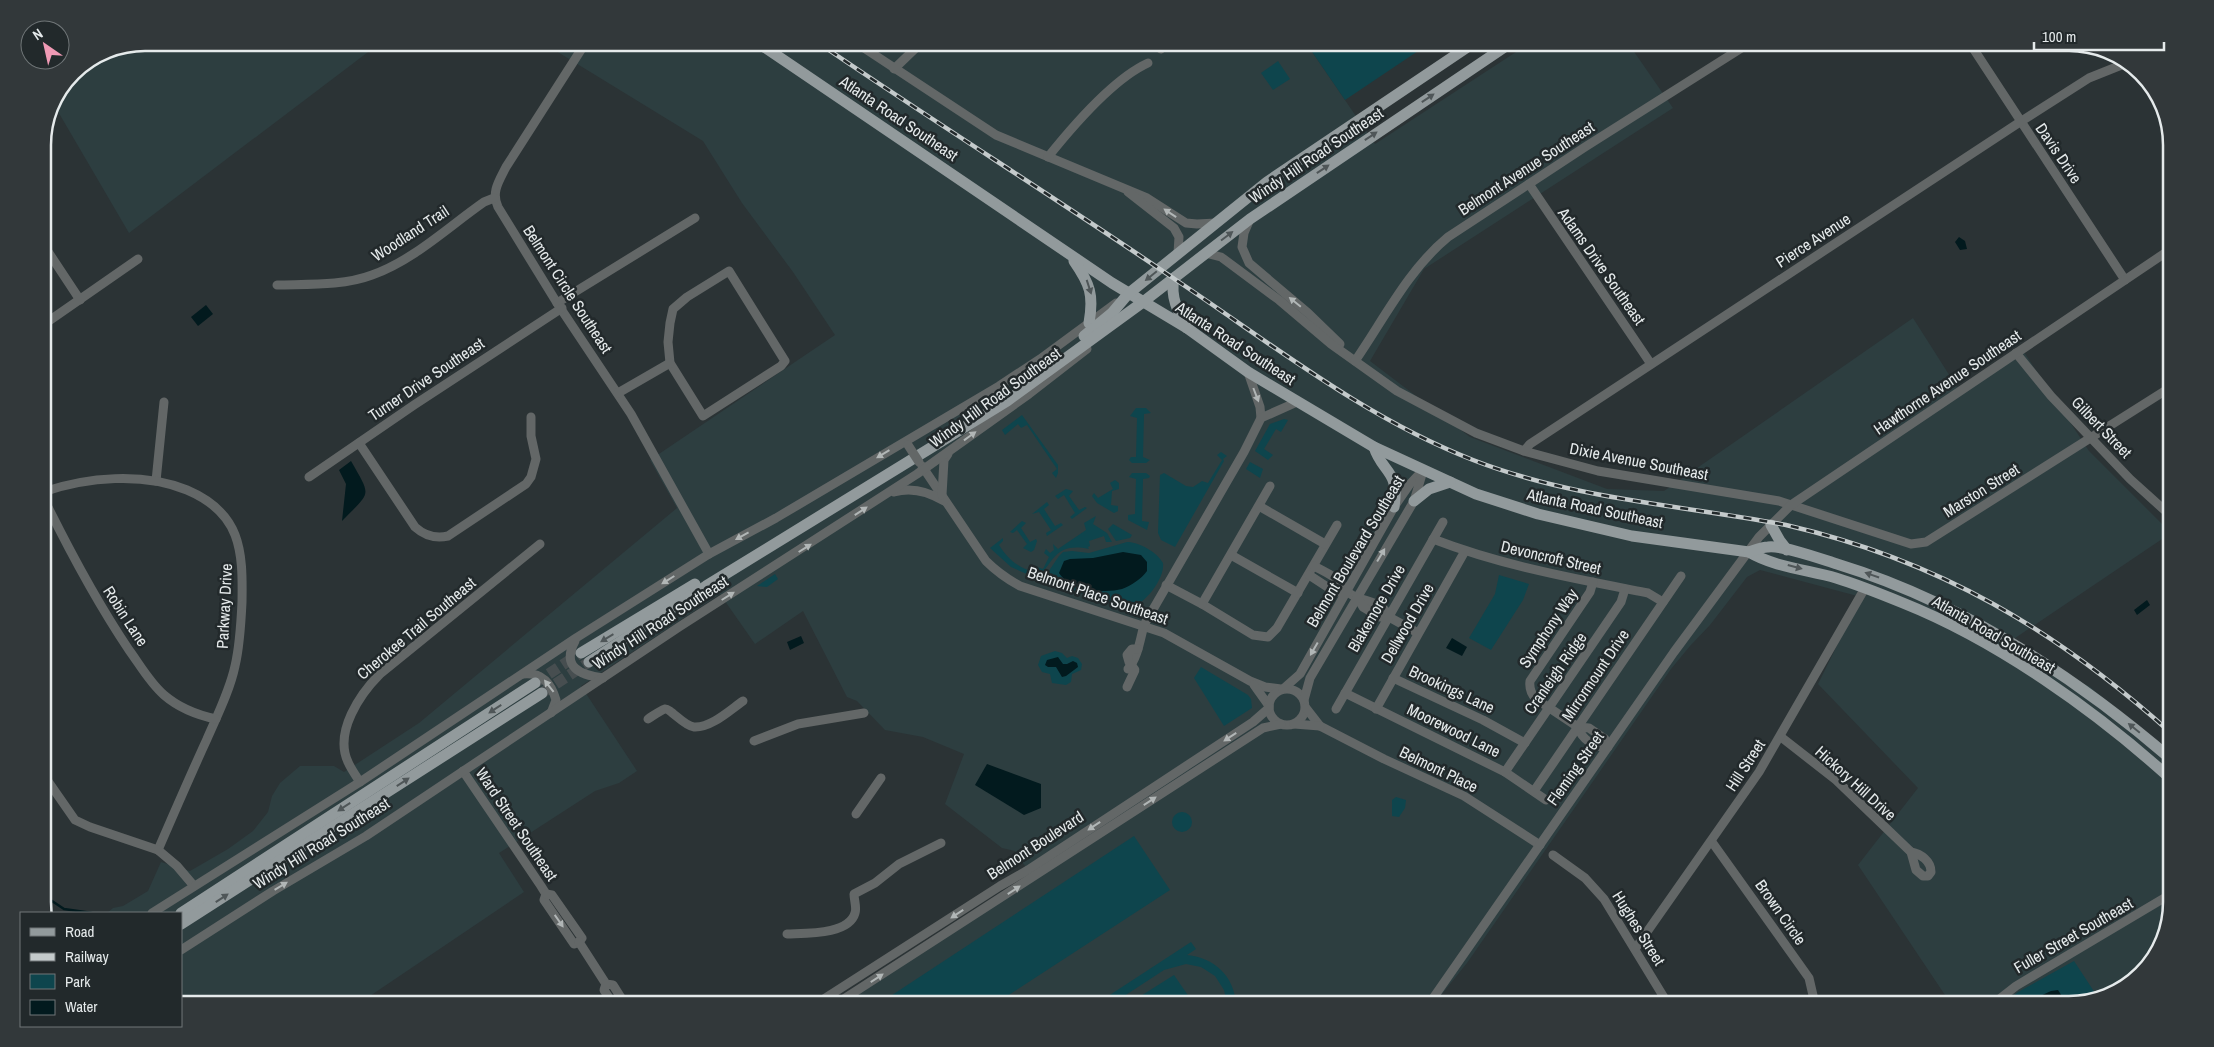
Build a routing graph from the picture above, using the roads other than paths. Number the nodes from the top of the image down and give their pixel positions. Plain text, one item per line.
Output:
1 (580, 51) edge
2 (770, 51) edge
3 (868, 51) edge
4 (913, 51) edge
5 (1462, 51) edge
6 (1499, 51) edge
7 (1738, 51) edge
8 (1975, 51) edge
9 (1148, 63) dead end
10 (2119, 66) edge
11 (894, 69) junction
12 (2020, 122) junction
13 (1048, 157) junction
14 (1529, 184) junction
15 (1122, 187) junction
16 (494, 198) junction
17 (696, 218) dead end
18 (1250, 219) junction
19 (1216, 223) junction
20 (1178, 253) junction
21 (1205, 253) junction
22 (1070, 255) junction
23 (2163, 255) edge
24 (51, 256) edge
25 (138, 259) dead end
26 (1174, 278) junction
27 (2125, 280) junction
28 (277, 285) dead end
29 (1128, 294) junction
30 (80, 300) junction
31 (1143, 302) junction
32 (560, 306) junction
33 (51, 320) edge
34 (1089, 323) junction
35 (1186, 328) junction
36 (2016, 353) junction
37 (1355, 361) junction
38 (670, 363) junction
39 (1652, 364) junction
40 (1248, 372) junction
41 (2163, 392) edge
42 (618, 393) junction
43 (164, 402) dead end
44 (1297, 402) junction
45 (531, 417) dead end
46 (1261, 418) junction
47 (2093, 438) junction
48 (359, 443) junction
49 (906, 443) junction
50 (1374, 447) junction
51 (951, 450) junction
52 (1524, 451) junction
53 (922, 465) junction
54 (1423, 470) junction
55 (308, 477) dead end
56 (156, 481) junction
57 (1450, 482) junction
58 (1270, 486) dead end
59 (51, 489) edge
60 (887, 494) junction
61 (944, 499) junction
62 (1414, 501) junction
63 (1792, 505) junction
64 (1259, 506) junction
65 (1394, 507) junction
66 (2163, 509) edge
67 (51, 513) edge
68 (1443, 522) dead end
69 (1771, 524) junction
70 (1337, 525) dead end
71 (1433, 538) junction
72 (540, 544) dead end
73 (1325, 544) junction
74 (1787, 550) junction
75 (1465, 551) junction
76 (1749, 552) junction
77 (709, 554) junction
78 (1231, 555) junction
79 (1314, 566) junction
80 (1309, 576) junction
81 (1681, 576) dead end
82 (1593, 582) junction
83 (1166, 586) junction
84 (1865, 588) junction
85 (1626, 589) junction
86 (1347, 592) junction
87 (1298, 593) junction
88 (1357, 597) junction
89 (1663, 602) junction
90 (1202, 604) junction
91 (1389, 616) junction
92 (1144, 625) junction
93 (1418, 633) junction
94 (576, 638) junction
95 (581, 653) tunnel mouth
96 (590, 662) tunnel mouth
97 (523, 674) junction
98 (603, 678) junction
99 (1393, 678) junction
100 (1250, 681) junction
101 (535, 683) tunnel mouth
102 (1127, 687) dead end
103 (1282, 689) junction
104 (542, 693) tunnel mouth
105 (1345, 693) junction
106 (743, 701) dead end
107 (1305, 704) junction
108 (1269, 707) junction
109 (1550, 708) junction
110 (1336, 709) dead end
111 (1376, 709) junction
112 (551, 713) junction
113 (864, 713) dead end
114 (216, 719) junction
115 (648, 719) dead end
116 (1281, 724) junction
117 (1294, 724) junction
118 (1320, 726) junction
119 (1578, 727) junction
120 (1781, 737) junction
121 (754, 741) dead end
122 (1525, 743) junction
123 (1608, 747) junction
124 (2163, 753) edge
125 (463, 771) junction
126 (2163, 771) edge
127 (1505, 772) junction
128 (882, 778) dead end
129 (360, 782) junction
130 (51, 786) edge
131 (1534, 791) junction
132 (1546, 800) dead end
133 (856, 814) dead end
134 (1712, 842) junction
135 (941, 843) dead end
136 (1540, 845) junction
137 (158, 850) junction
138 (1910, 852) dead end
139 (1553, 855) dead end
140 (194, 886) junction
141 (2163, 899) edge
142 (154, 912) edge
143 (182, 912) edge
144 (182, 923) edge
145 (787, 934) dead end
146 (182, 949) edge
147 (1636, 949) junction
148 (606, 984) junction
149 (608, 996) edge
150 (620, 996) edge
151 (828, 996) edge
152 (848, 996) edge
153 (1436, 996) edge
154 (1663, 996) edge
155 (1813, 996) edge
156 (2003, 996) edge

1 - 16 street
2 - 22 main road, Atlanta Road Southeast
3 - 11 street
4 - 11 street
5 - 19 main road, Windy Hill Road Southeast
18 -> 6 main road, Windy Hill Road Southeast
7 - 14 street, Belmont Avenue Southeast
8 - 12 street, Davis Drive
9 - 13 street
10 - 12 street, Pierce Avenue
11 - 13 street
12 - 27 street, Davis Drive
12 - 39 street, Pierce Avenue
13 - 15 street
14 - 37 street, Belmont Avenue Southeast
14 - 39 street, Adams Drive Southeast
19 -> 15 street
15 - 20 street
16 - 28 street, Woodland Trail
16 - 32 street, Belmont Circle Southeast
17 - 32 street, Turner Drive Southeast
21 -> 18 main road, Windy Hill Road Southeast
37 -> 18 street, Dixie Avenue Southeast
19 - 20 main road, Windy Hill Road Southeast
20 -> 29 main road, Windy Hill Road Southeast
21 - 26 main road, Windy Hill Road Southeast
21 - 37 street, Dixie Avenue Southeast
22 - 29 main road, Atlanta Road Southeast
22 -> 34 main road
23 - 27 street, Hawthorne Avenue Southeast
24 - 30 street
25 - 30 street
26 - 31 main road, Windy Hill Road Southeast
26 - 35 main road
27 - 36 street, Hawthorne Avenue Southeast
29 - 31 main road, Atlanta Road Southeast
29 - 34 street, Windy Hill Road Southeast
29 -> 95 main road, Windy Hill Road Southeast
30 - 33 street
31 - 35 main road, Atlanta Road Southeast
51 -> 31 street, Windy Hill Road Southeast
31 - 96 main road, Windy Hill Road Southeast
32 - 42 street, Belmont Circle Southeast
32 - 48 street, Turner Drive Southeast
34 - 49 street, Windy Hill Road Southeast
35 - 40 main road, Atlanta Road Southeast
36 - 47 street, Gilbert Street
36 - 63 street, Hawthorne Avenue Southeast
37 - 52 street, Dixie Avenue Southeast
38 - 38 street
38 - 42 street
39 - 52 street, Pierce Avenue
40 - 44 main road, Atlanta Road Southeast
40 -> 46 street
41 - 47 street, Marston Street
42 - 77 street, Belmont Circle Southeast
43 - 56 street
44 - 46 street
44 - 50 main road, Atlanta Road Southeast
45 - 48 street
46 - 83 street
47 - 63 street, Marston Street
47 - 66 street, Gilbert Street
48 - 55 street, Turner Drive Southeast
49 - 53 street, Belmont Place Southeast, bridge
49 -> 77 street, Windy Hill Road Southeast
50 - 54 main road, Atlanta Road Southeast
50 - 65 main road
51 - 53 street, Windy Hill Road Southeast
51 - 61 street
52 - 63 street, Dixie Avenue Southeast
53 - 60 street, Windy Hill Road Southeast
53 - 61 street, Belmont Place Southeast
54 - 57 main road, Atlanta Road Southeast
54 - 62 street, Belmont Boulevard Southeast
54 - 65 street, Belmont Boulevard Southeast
56 - 59 street, Parkway Drive
56 - 114 street, Parkway Drive
57 - 62 main road
57 - 76 main road, Atlanta Road Southeast
58 - 64 street
60 - 61 street
98 -> 60 street, Windy Hill Road Southeast
61 - 92 street, Belmont Place Southeast
88 -> 62 street, Belmont Boulevard Southeast
63 - 69 street, Hawthorne Avenue Southeast
64 - 73 street
64 - 78 street
65 - 86 street, Belmont Boulevard Southeast
67 - 114 street, Robin Lane
68 - 71 street, Blakemore Drive
69 - 74 main road
69 - 76 street, Hawthorne Avenue Southeast
70 - 73 street
71 - 75 street, Devoncroft Street
71 - 91 street, Blakemore Drive
72 - 129 street, Cherokee Trail Southeast
73 - 79 street
74 - 76 main road, Atlanta Road Southeast
124 -> 74 main road, Atlanta Road Southeast
75 - 82 street, Devoncroft Street
75 - 93 street, Dellwood Drive
76 -> 84 main road, Atlanta Road Southeast
76 - 123 street, Fleming Street
77 -> 94 street, Windy Hill Road Southeast
78 - 87 street
78 - 90 street
79 - 80 street
79 - 86 street
80 - 86 street
80 - 87 street
81 - 89 street, Mirrormount Drive
82 - 85 street, Devoncroft Street
82 - 109 street, Symphony Way
83 - 90 street
83 - 92 street
84 - 120 street, Hill Street
84 - 126 main road, Atlanta Road Southeast
85 - 89 street, Devoncroft Street
85 - 109 street, Cranleigh Ridge
86 - 88 street
86 -> 103 street, Belmont Boulevard Southeast
87 - 90 street
88 - 91 street
88 - 107 street, Belmont Boulevard Southeast
89 - 119 street, Mirrormount Drive
91 - 93 street
91 - 105 street, Blakemore Drive
92 - 100 street, Belmont Place Southeast
92 - 102 street
93 - 99 street, Dellwood Drive
94 - 97 street, Windy Hill Road Southeast
94 - 98 street
112 -> 97 street
97 - 129 street, Windy Hill Road Southeast
98 - 112 street, Windy Hill Road Southeast
99 - 111 street, Dellwood Drive
99 - 122 street, Brookings Lane
100 - 103 street, Belmont Place Southeast
100 - 108 street, Belmont Place Southeast
101 -> 143 main road, Windy Hill Road Southeast
103 - 107 street
103 - 108 street
144 -> 104 main road, Windy Hill Road Southeast
105 - 110 street, Blakemore Drive
105 - 111 street, Moorewood Lane
106 - 115 street
107 - 117 street
107 - 118 street, Belmont Place
108 - 116 street
108 -> 151 street, Belmont Boulevard
109 - 119 street, Symphony Way
109 - 122 street, Cranleigh Ridge
111 - 127 street, Moorewood Lane
112 - 125 street, Windy Hill Road Southeast
113 - 121 street
114 - 137 street, Parkway Drive
116 - 117 street
152 -> 116 street, Belmont Boulevard
117 - 118 street, Belmont Place
118 - 136 street, Belmont Place
119 - 123 street, Symphony Way
119 - 131 street, Mirrormount Drive
120 - 134 street, Hill Street
120 - 138 street, Hickory Hill Drive
122 - 127 street, Cranleigh Ridge
123 - 136 street, Fleming Street
146 -> 125 street, Windy Hill Road Southeast
125 - 148 street, Ward Street Southeast
127 - 131 street, Moorewood Lane
128 - 133 street
129 - 140 street, Windy Hill Road Southeast
130 - 137 street
131 - 132 street, Moorewood Lane
134 - 147 street, Hill Street
134 - 155 street, Brown Circle
135 - 145 street
136 - 153 street, Fleming Street
137 - 140 street
139 - 147 street, Hughes Street
140 - 142 street, Windy Hill Road Southeast
141 - 156 street, Fuller Street Southeast
147 - 154 street, Hughes Street
148 - 149 street, Ward Street Southeast
148 - 150 street, Ward Street Southeast

